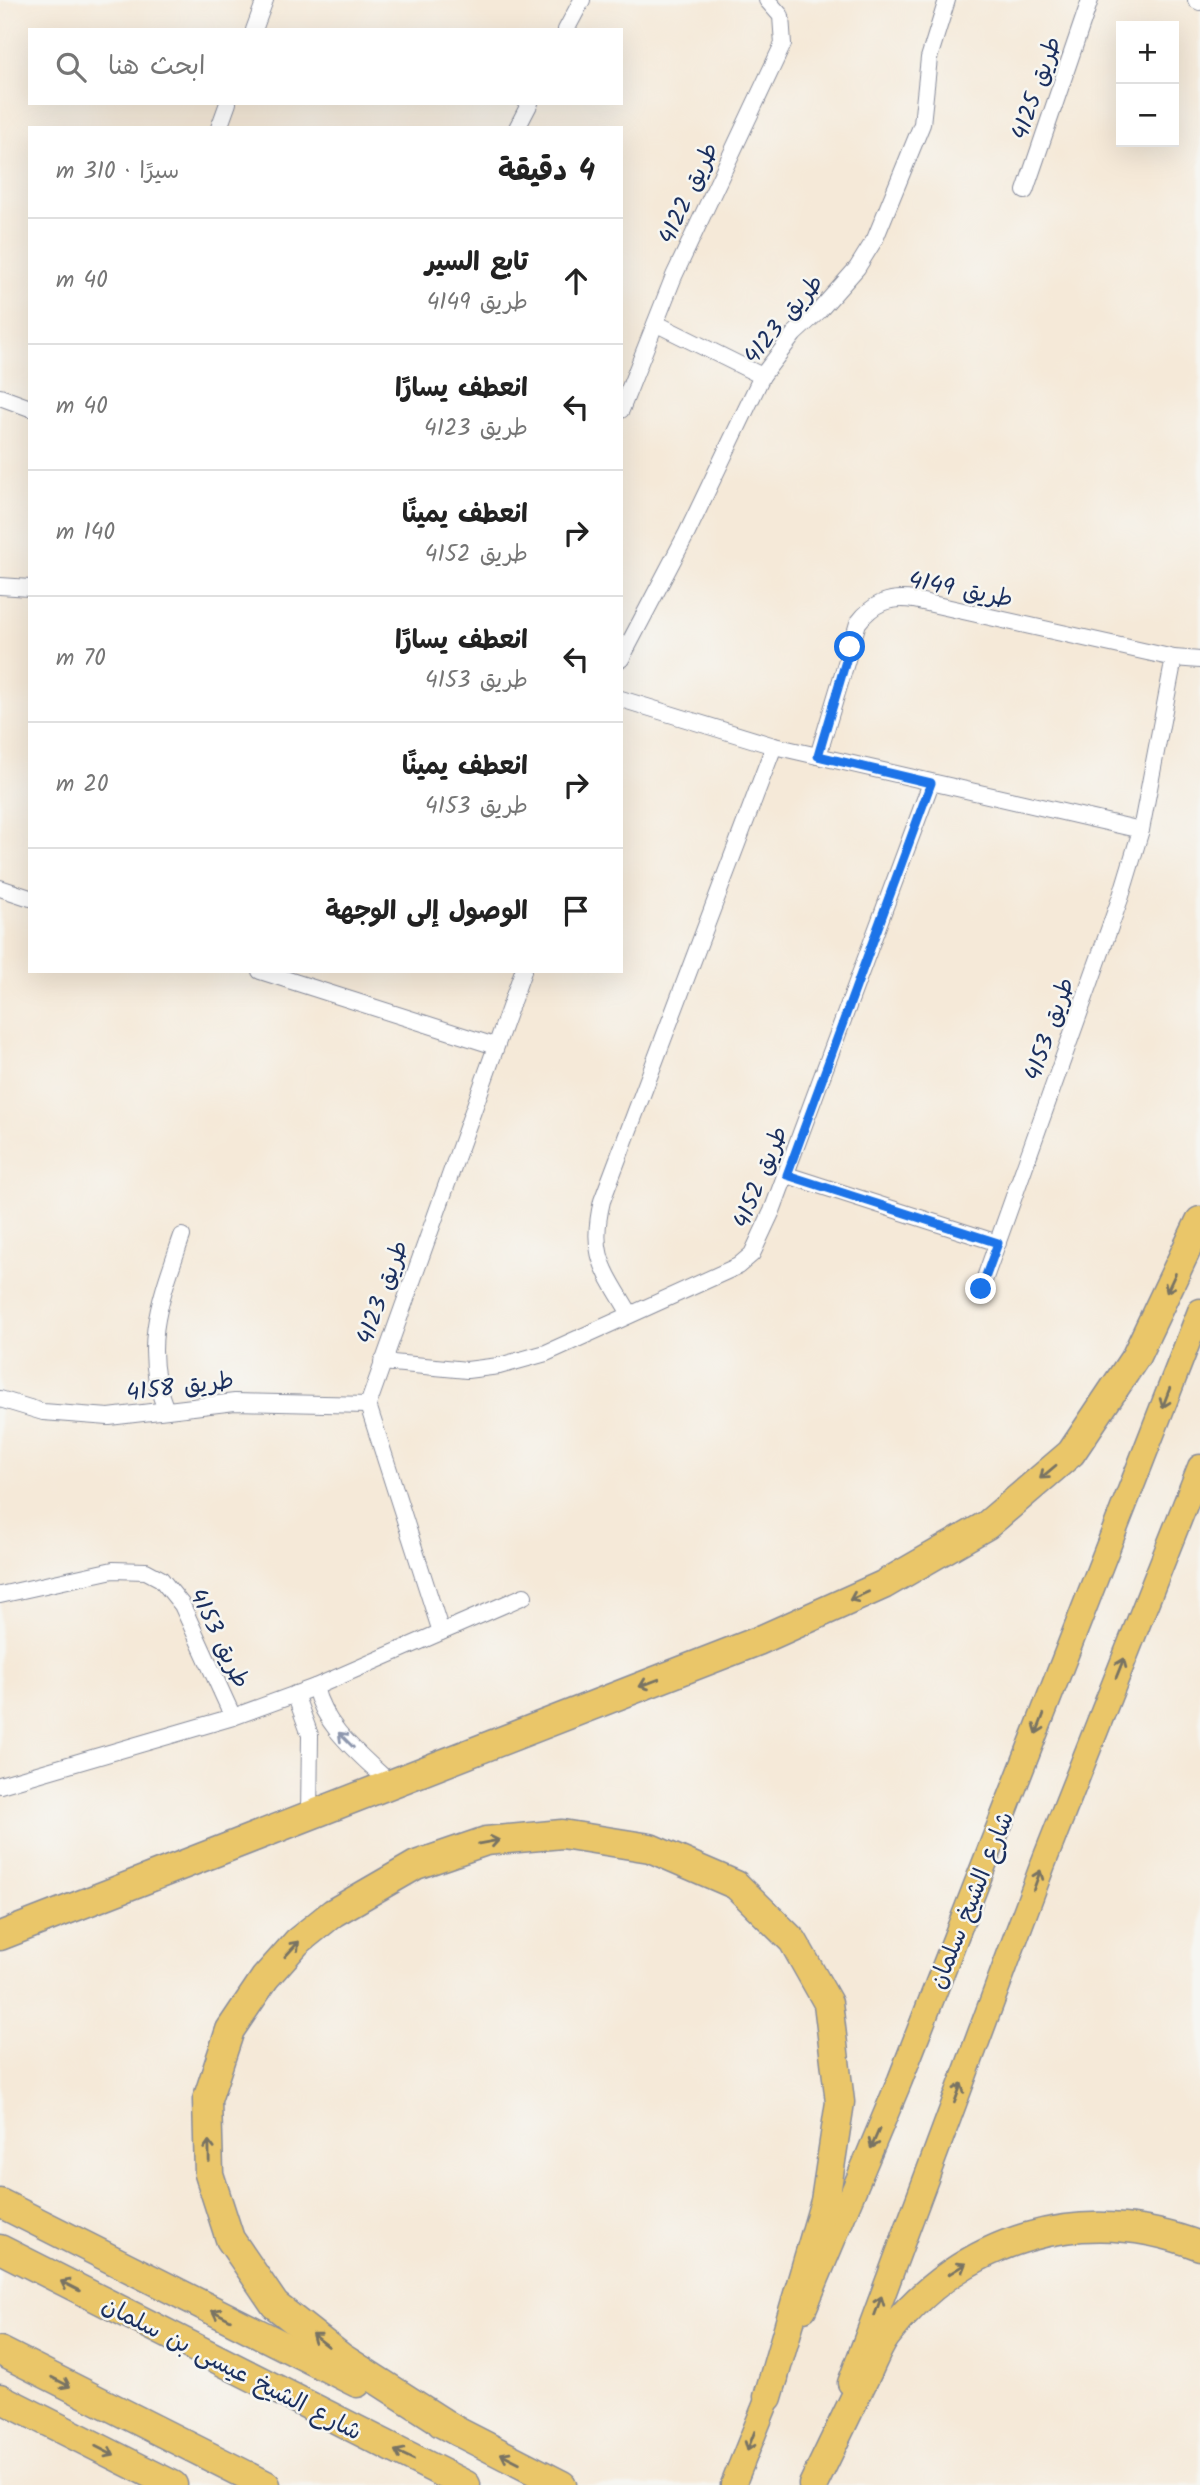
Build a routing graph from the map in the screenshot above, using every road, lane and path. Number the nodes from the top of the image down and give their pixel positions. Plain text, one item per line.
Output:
1 (265, 0) edge
2 (582, 0) edge
3 (767, 0) edge
4 (947, 0) edge
5 (1090, 0) edge
6 (255, 28) edge
7 (567, 28) edge
8 (227, 105) edge
9 (529, 105) edge
10 (220, 126) edge
11 (518, 126) edge
12 (1025, 191) dead end
13 (657, 324) junction
14 (762, 376) junction
15 (0, 397) edge
16 (623, 405) edge
17 (28, 407) edge
18 (0, 586) edge
19 (28, 589) edge
20 (623, 655) edge
21 (1174, 658) junction
22 (1200, 660) edge
23 (623, 704) edge
24 (774, 746) junction
25 (818, 756) junction
26 (931, 783) junction
27 (1141, 830) junction
28 (0, 888) edge
29 (28, 897) edge
30 (266, 973) edge
31 (522, 973) edge
32 (495, 1046) junction
33 (787, 1175) junction
34 (1200, 1221) edge
35 (182, 1236) dead end
36 (998, 1243) junction
37 (981, 1289) dead end
38 (1200, 1311) edge
39 (630, 1314) junction
40 (382, 1362) junction
41 (0, 1399) edge
42 (368, 1405) junction
43 (166, 1410) junction
44 (1200, 1467) edge
45 (0, 1595) edge
46 (524, 1596) dead end
47 (441, 1632) junction
48 (315, 1687) junction
49 (295, 1694) junction
50 (233, 1717) junction
51 (391, 1784) junction
52 (0, 1785) edge
53 (309, 1816) junction
54 (0, 1936) edge
55 (0, 2203) edge
56 (1200, 2246) edge
57 (0, 2249) edge
58 (0, 2351) edge
59 (768, 2397) junction
60 (0, 2398) edge
61 (458, 2432) junction
62 (173, 2485) edge
63 (266, 2485) edge
64 (466, 2485) edge
65 (562, 2485) edge
66 (733, 2485) edge
67 (812, 2485) edge

1 - 6 street
2 - 7 street
3 - 13 street, طريق 4122
4 - 14 street, طريق 4123
5 - 12 street, طريق 4125
8 - 10 street
9 - 11 street
13 - 14 street
13 - 16 street, طريق 4122
14 - 20 street, طريق 4123
15 - 17 street
18 - 19 street
21 - 22 street, طريق 4149
21 - 25 street, طريق 4149
21 - 27 street, طريق 4153
23 - 24 street
24 - 25 street
24 - 39 street
25 - 26 street
26 - 27 street
26 - 33 street, طريق 4152
27 - 36 street, طريق 4153
28 - 29 street
30 - 32 street
31 - 32 street, طريق 4123
32 - 40 street, طريق 4123
33 - 36 street
33 - 39 street, طريق 4152
34 -> 51 highway
35 - 43 street
36 - 37 street, طريق 4153
38 -> 59 main road, شارع الشيخ سلمان
39 - 40 street, طريق 4152
40 - 42 street, طريق 4123
41 - 43 street, طريق 4158
42 - 43 street, طريق 4158
42 - 47 street
67 -> 44 main road
45 - 50 street, طريق 4153
46 - 47 street, طريق 4153
47 - 48 street, طريق 4153
48 - 49 street, طريق 4153
51 -> 48 street
49 - 50 street, طريق 4153
49 - 53 street
50 - 52 street, طريق 4153
51 - 53 highway
53 - 54 highway
61 -> 55 highway
67 -> 56 highway
64 -> 57 highway, شارع الشيخ عيسى بن سلمان
58 -> 63 highway
61 -> 59 highway
59 -> 66 main road, شارع الشيخ سلمان
60 -> 62 highway
65 -> 61 highway

